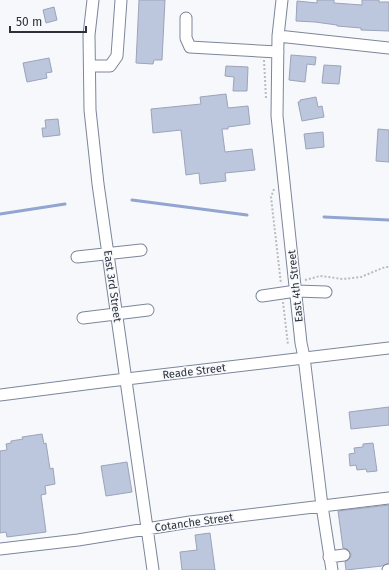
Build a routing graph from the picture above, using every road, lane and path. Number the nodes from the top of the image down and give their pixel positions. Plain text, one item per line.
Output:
1 (93, 0) edge
2 (121, 0) edge
3 (282, 0) edge
4 (186, 18) dead end
5 (278, 36) junction
6 (389, 48) edge
7 (278, 52) junction
8 (264, 59) dead end
9 (90, 66) junction
10 (267, 105) dead end
11 (275, 187) dead end
12 (141, 250) dead end
13 (108, 254) junction
14 (77, 257) dead end
15 (296, 292) junction
16 (326, 292) dead end
17 (282, 293) junction
18 (262, 296) dead end
19 (148, 310) dead end
20 (117, 314) junction
21 (83, 318) dead end
22 (288, 345) dead end
23 (389, 348) edge
24 (304, 357) junction
25 (126, 379) junction
26 (0, 396) edge
27 (389, 498) edge
28 (322, 506) junction
29 (146, 529) junction
30 (0, 549) edge
31 (344, 555) dead end
32 (329, 557) junction
33 (153, 570) edge
34 (332, 570) edge

1 - 9 street, East 3rd Street
2 - 9 street
3 - 5 street, East 4th Street
4 - 7 street
5 - 6 street
5 - 7 street, East 4th Street
7 - 15 street, East 4th Street
8 - 10 path
9 - 13 street, East 3rd Street
11 - 17 path
12 - 13 street
13 - 14 street
13 - 20 street, East 3rd Street
15 - 16 street
15 - 17 street
15 - 24 street, East 4th Street
17 - 18 street
17 - 22 path
19 - 20 street
20 - 21 street
20 - 25 street, East 3rd Street
23 - 24 street, Reade Street
24 - 25 street, Reade Street
24 - 28 street, East 4th Street
25 - 26 street, Reade Street
25 - 29 street, East 3rd Street
27 - 28 street, Cotanche Street
28 - 29 street, Cotanche Street
28 - 32 street, East 4th Street
29 - 30 street, Cotanche Street
29 - 33 street, East 3rd Street
31 - 32 street
32 - 34 street, East 4th Street

